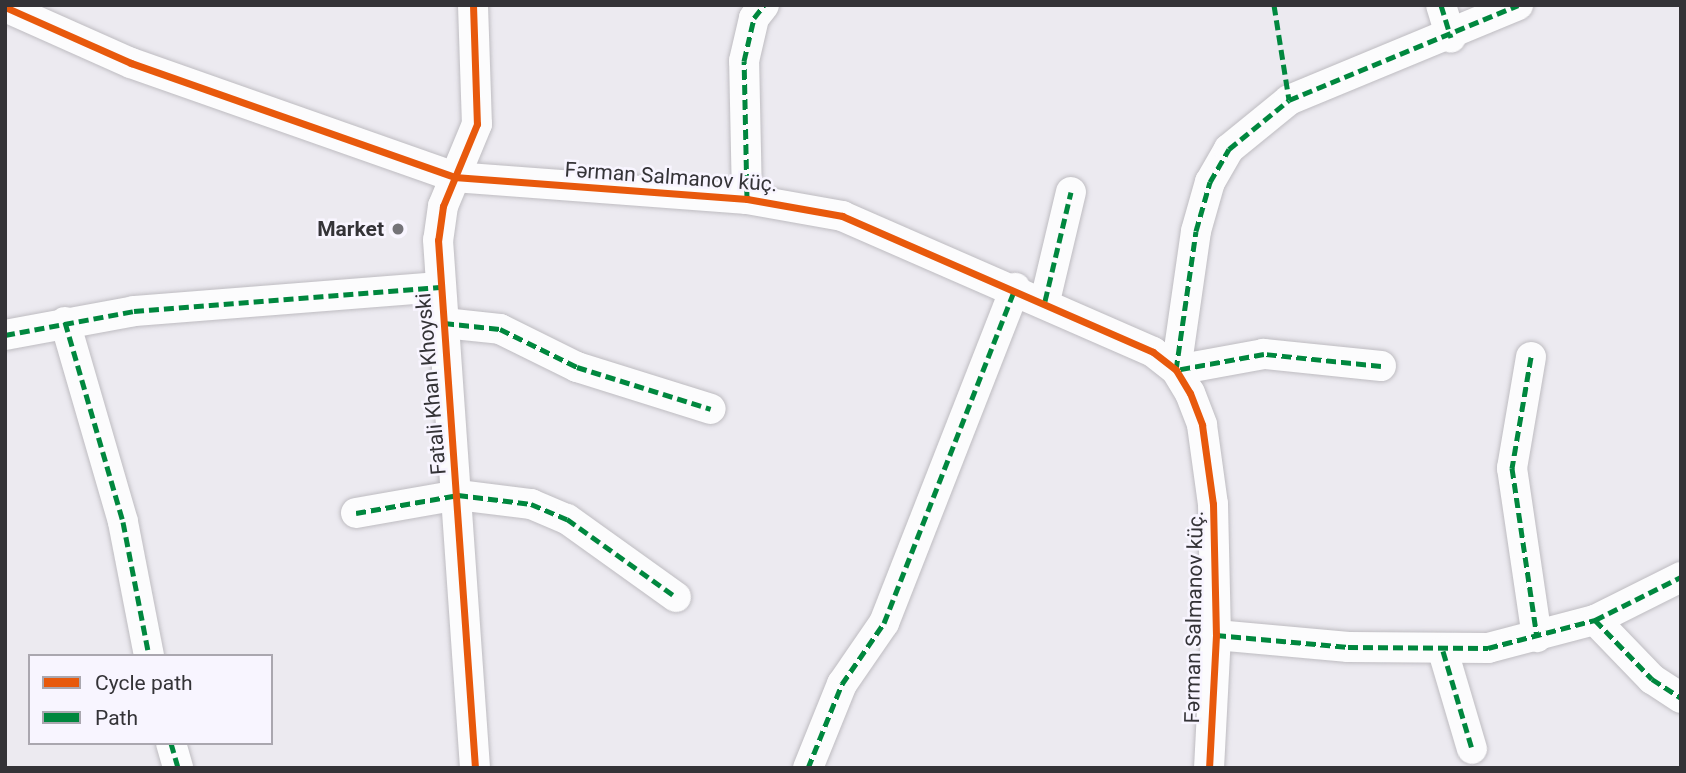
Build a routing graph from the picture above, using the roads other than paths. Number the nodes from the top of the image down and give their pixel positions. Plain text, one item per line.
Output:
1 (473, 5) edge
2 (764, 5) edge
3 (1441, 5) edge
4 (1518, 5) edge
5 (5, 7) edge
6 (1451, 37) junction
7 (454, 177) junction
8 (1072, 192) dead end
9 (747, 199) junction
10 (440, 287) junction
11 (1016, 288) junction
12 (1045, 301) junction
13 (65, 322) junction
14 (444, 323) junction
15 (5, 335) edge
16 (1531, 357) dead end
17 (1381, 366) dead end
18 (1176, 370) junction
19 (711, 409) dead end
20 (458, 495) junction
21 (356, 513) dead end
22 (1681, 577) edge
23 (676, 597) dead end
24 (1595, 620) junction
25 (1216, 635) junction
26 (1537, 637) junction
27 (1443, 651) junction
28 (149, 654) edge
29 (1681, 698) edge
30 (172, 745) edge
31 (1472, 749) dead end
32 (178, 768) edge
33 (475, 768) edge
34 (808, 768) edge
35 (1209, 768) edge

1 - 7 street, Fatali Khan Khoyski
2 - 9 street
3 - 6 street
4 - 6 street
5 - 7 street, Fərman Salmanov küç.
6 - 18 street
7 - 9 street, Fərman Salmanov küç.
7 - 10 street, Fatali Khan Khoyski
8 - 12 street
9 - 11 street, Fərman Salmanov küç.
10 - 13 street
10 - 14 street, Fatali Khan Khoyski
11 - 12 street, Fərman Salmanov küç.
11 - 34 street
12 - 18 street, Fərman Salmanov küç.
13 - 15 street
13 - 28 street
14 - 19 street
14 - 20 street, Fatali Khan Khoyski
16 - 26 street
17 - 18 street
18 - 25 street, Fərman Salmanov küç.
20 - 21 street
20 - 23 street
20 - 33 street, Fatali Khan Khoyski
22 - 24 street
24 - 26 street
24 - 29 street
25 - 27 street
25 - 35 street, Fərman Salmanov küç.
26 - 27 street
27 - 31 street
30 - 32 street

